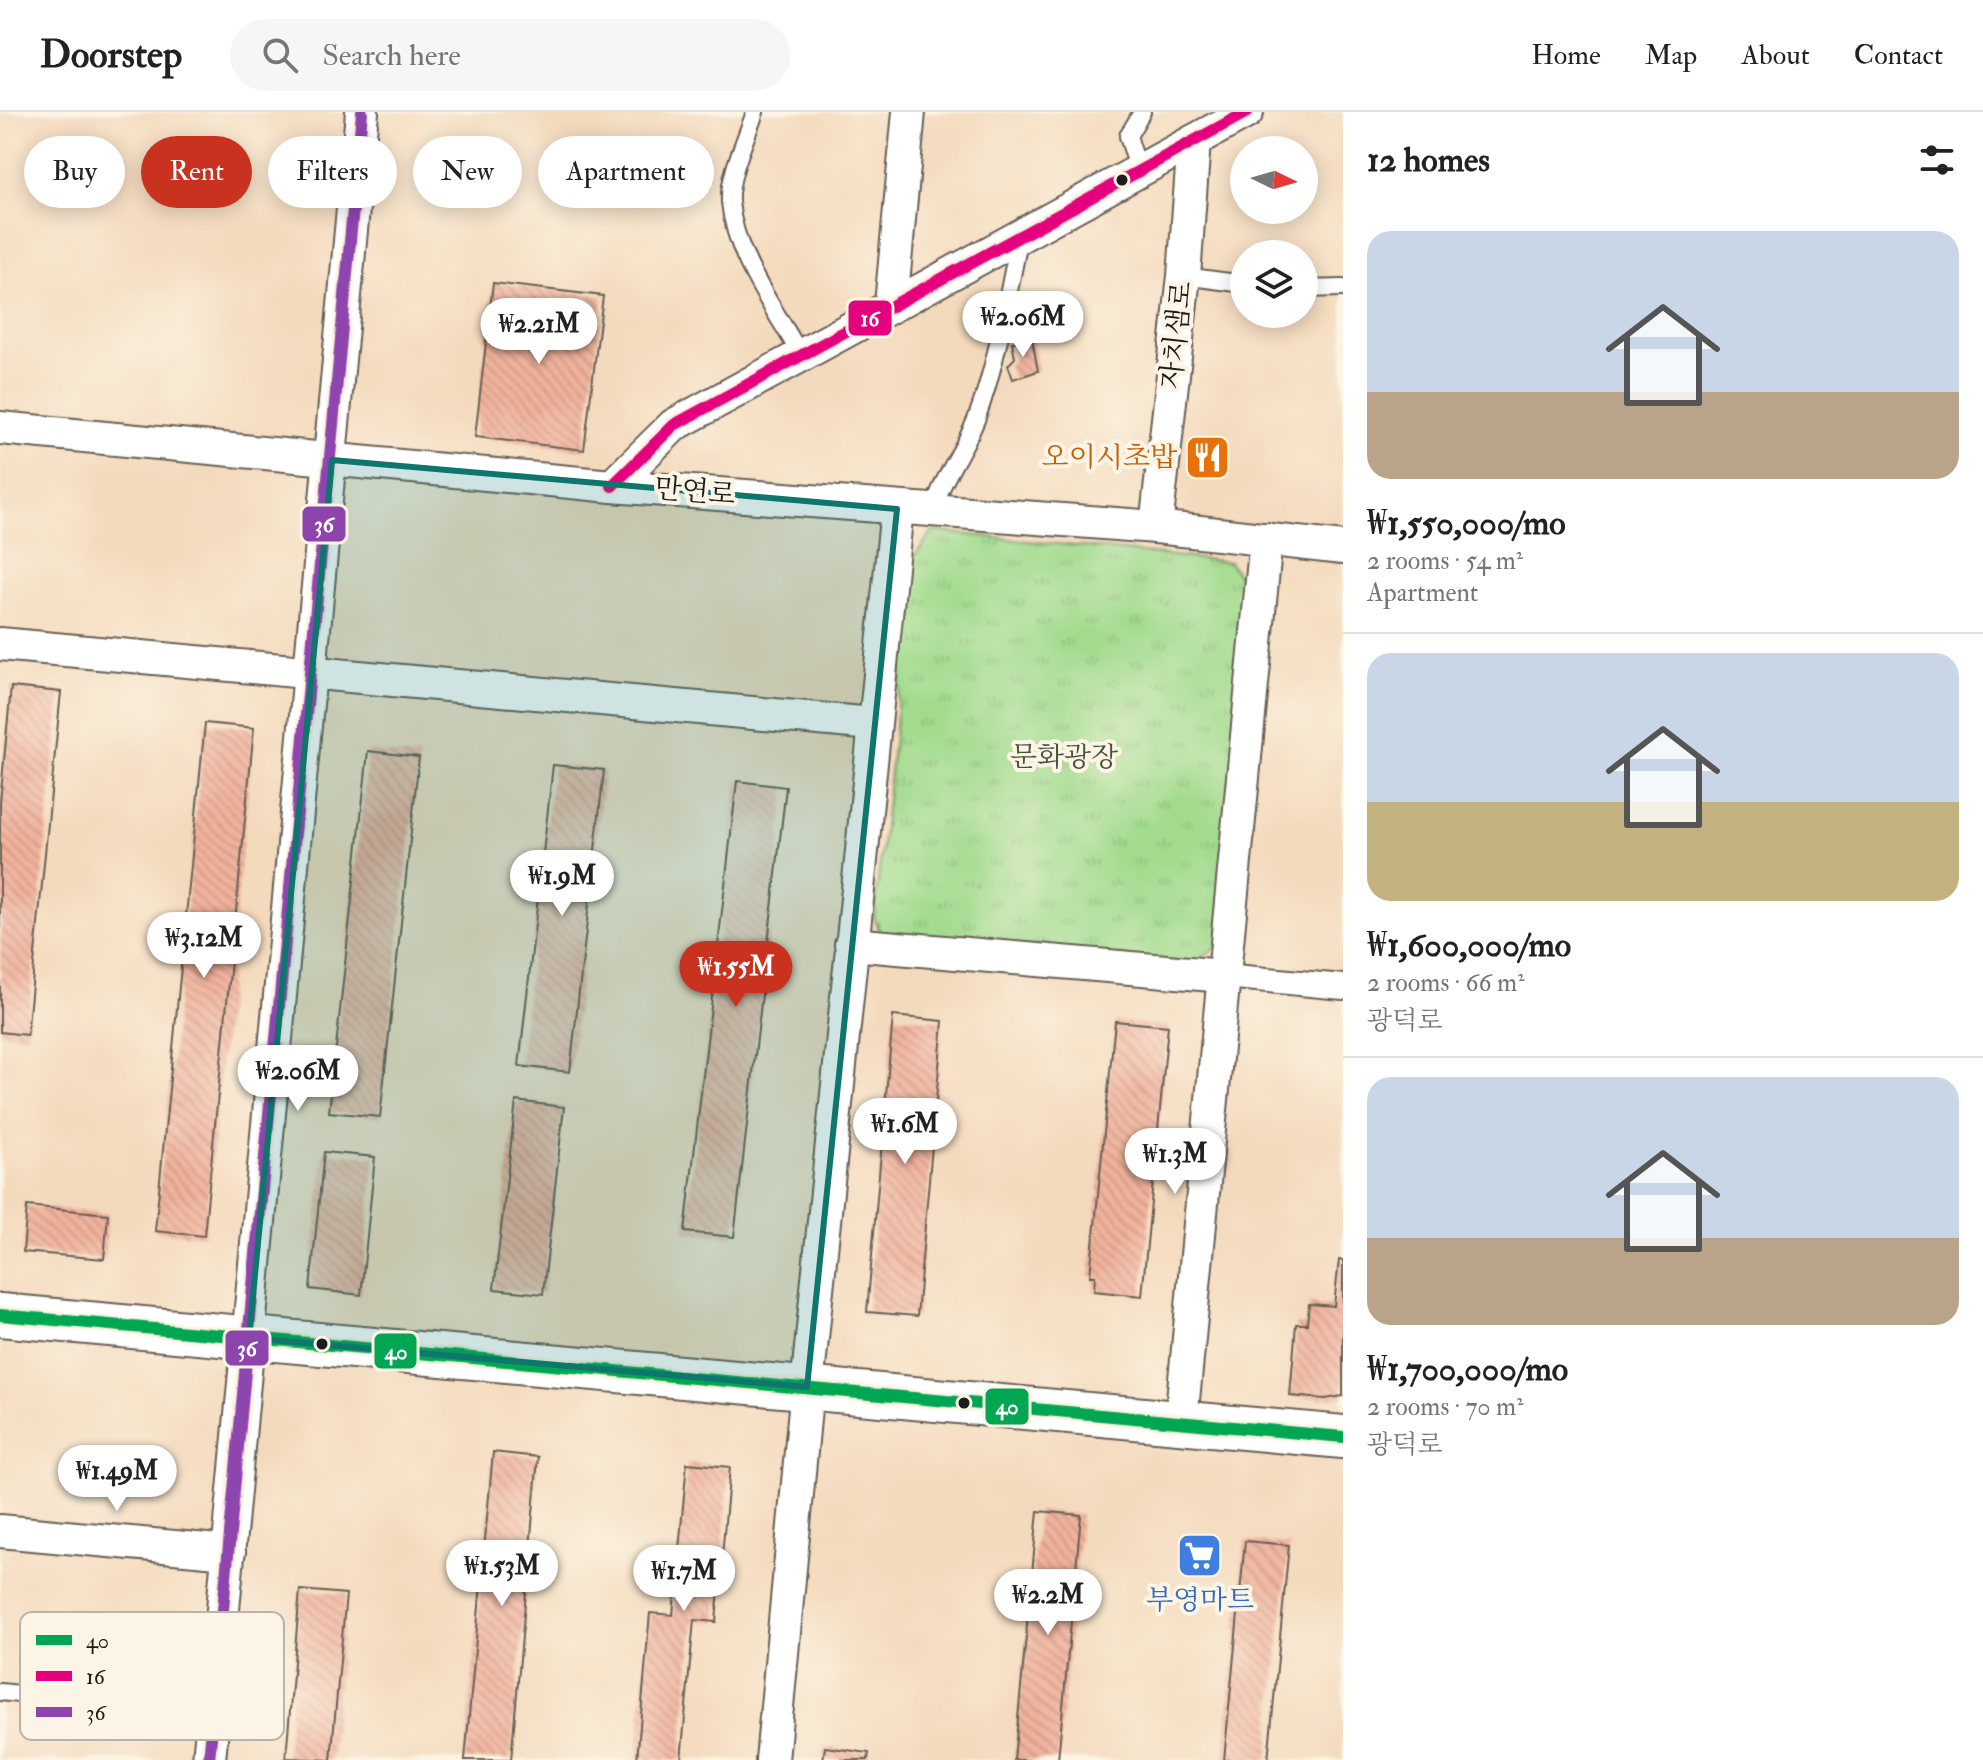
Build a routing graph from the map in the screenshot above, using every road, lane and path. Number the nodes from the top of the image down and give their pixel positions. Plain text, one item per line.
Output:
1 (362, 112) edge
2 (755, 112) edge
3 (909, 112) edge
4 (1142, 112) edge
5 (1247, 112) edge
6 (1194, 141) junction
7 (1139, 171) junction
8 (1021, 235) junction
9 (1184, 276) junction
10 (1230, 282) edge
11 (1343, 288) edge
12 (1318, 289) edge
13 (891, 305) junction
14 (800, 354) junction
15 (0, 428) edge
16 (332, 460) junction
17 (612, 486) junction
18 (897, 509) junction
19 (933, 511) junction
20 (1156, 527) junction
21 (1266, 539) junction
22 (1343, 548) edge
23 (0, 644) edge
24 (312, 672) junction
25 (873, 724) junction
26 (851, 944) junction
27 (1224, 976) junction
28 (1343, 987) edge
29 (0, 1315) edge
30 (249, 1338) junction
31 (807, 1387) junction
32 (1181, 1421) junction
33 (1343, 1437) edge
34 (0, 1531) edge
35 (229, 1552) junction
36 (223, 1612) edge
37 (0, 1692) edge
38 (20, 1694) edge
39 (211, 1740) edge
40 (209, 1760) edge
41 (772, 1760) edge

1 - 16 street
2 - 14 lane
3 - 13 street
4 - 7 lane
5 - 6 street
6 - 7 street
6 - 9 street, 자치샘로
7 - 8 street
8 - 13 street
8 - 19 lane
9 - 10 lane
9 - 20 street, 자치샘로
11 - 12 lane
13 - 14 street
14 - 17 street
15 - 16 street, 만연로
16 - 17 street, 만연로
16 - 24 street
17 - 18 street, 만연로
18 - 19 street, 만연로
18 - 25 street
19 - 20 street, 만연로
20 - 21 street, 만연로
21 - 22 street, 만연로
21 - 27 street
23 - 24 street
24 - 25 street
24 - 30 street
25 - 26 street
26 - 27 street
26 - 31 street
27 - 28 street
27 - 32 street
29 - 30 street
30 - 31 street
30 - 35 street
31 - 32 street
31 - 41 street
32 - 33 street
34 - 35 street
35 - 36 street
37 - 38 lane
39 - 40 street

